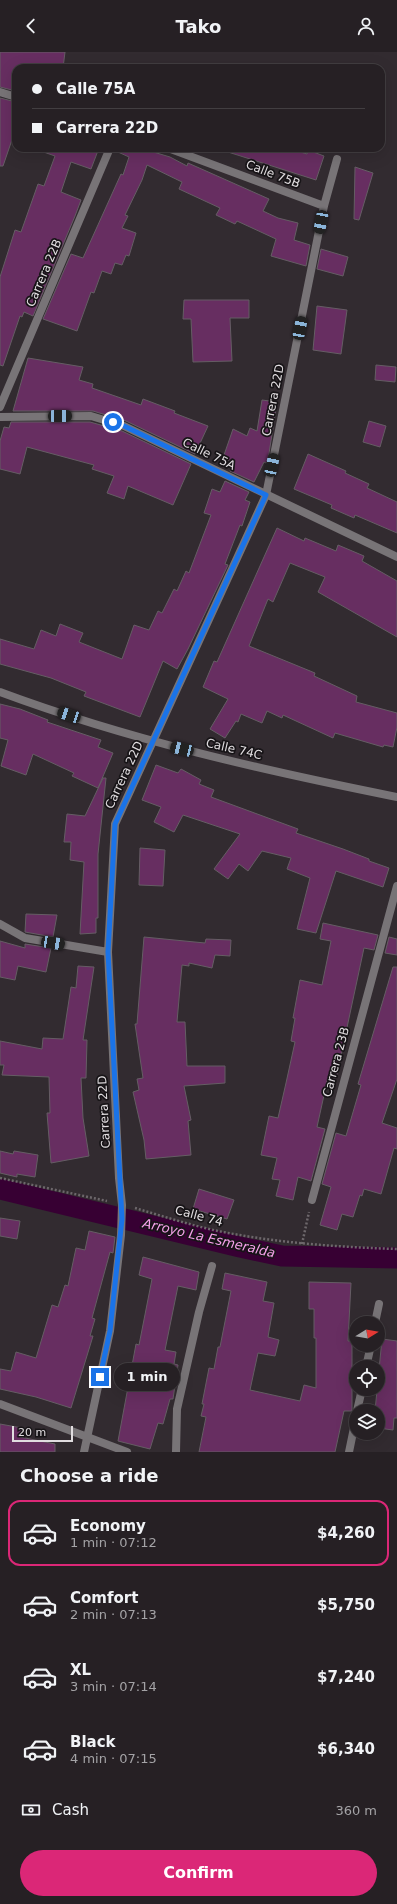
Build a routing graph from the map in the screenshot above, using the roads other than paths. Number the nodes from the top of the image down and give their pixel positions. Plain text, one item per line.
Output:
1 (0, 92) edge
2 (12, 96) edge
3 (108, 152) edge
4 (179, 152) edge
5 (337, 158) dead end
6 (324, 206) junction
7 (0, 407) edge
8 (0, 417) edge
9 (266, 495) junction
10 (397, 557) edge
11 (0, 692) edge
12 (153, 742) junction
13 (397, 797) edge
14 (397, 886) edge
15 (0, 924) edge
16 (108, 952) junction
17 (312, 1200) road end
18 (212, 1266) dead end
19 (379, 1304) dead end
20 (376, 1316) edge
21 (0, 1404) edge
22 (87, 1438) junction
23 (351, 1440) edge
24 (84, 1452) edge
25 (127, 1452) edge
26 (176, 1452) edge
27 (349, 1452) edge

1 - 2 street
3 - 7 street, Carrera 22B
4 - 6 street, Calle 75B
5 - 6 street, Carrera 22D
6 - 9 street, Carrera 22D
8 - 9 street, Calle 75A
9 - 10 street, Calle 75A
9 - 12 street, Carrera 22D
11 - 12 street, Calle 74C
12 - 13 street, Calle 74C
12 - 16 street, Carrera 22D
14 - 17 street, Carrera 23B
15 - 16 street
16 - 22 street, Carrera 22D
18 - 26 street
19 - 20 street
21 - 22 street
22 - 24 street, Carrera 22D
22 - 25 street
23 - 27 street

